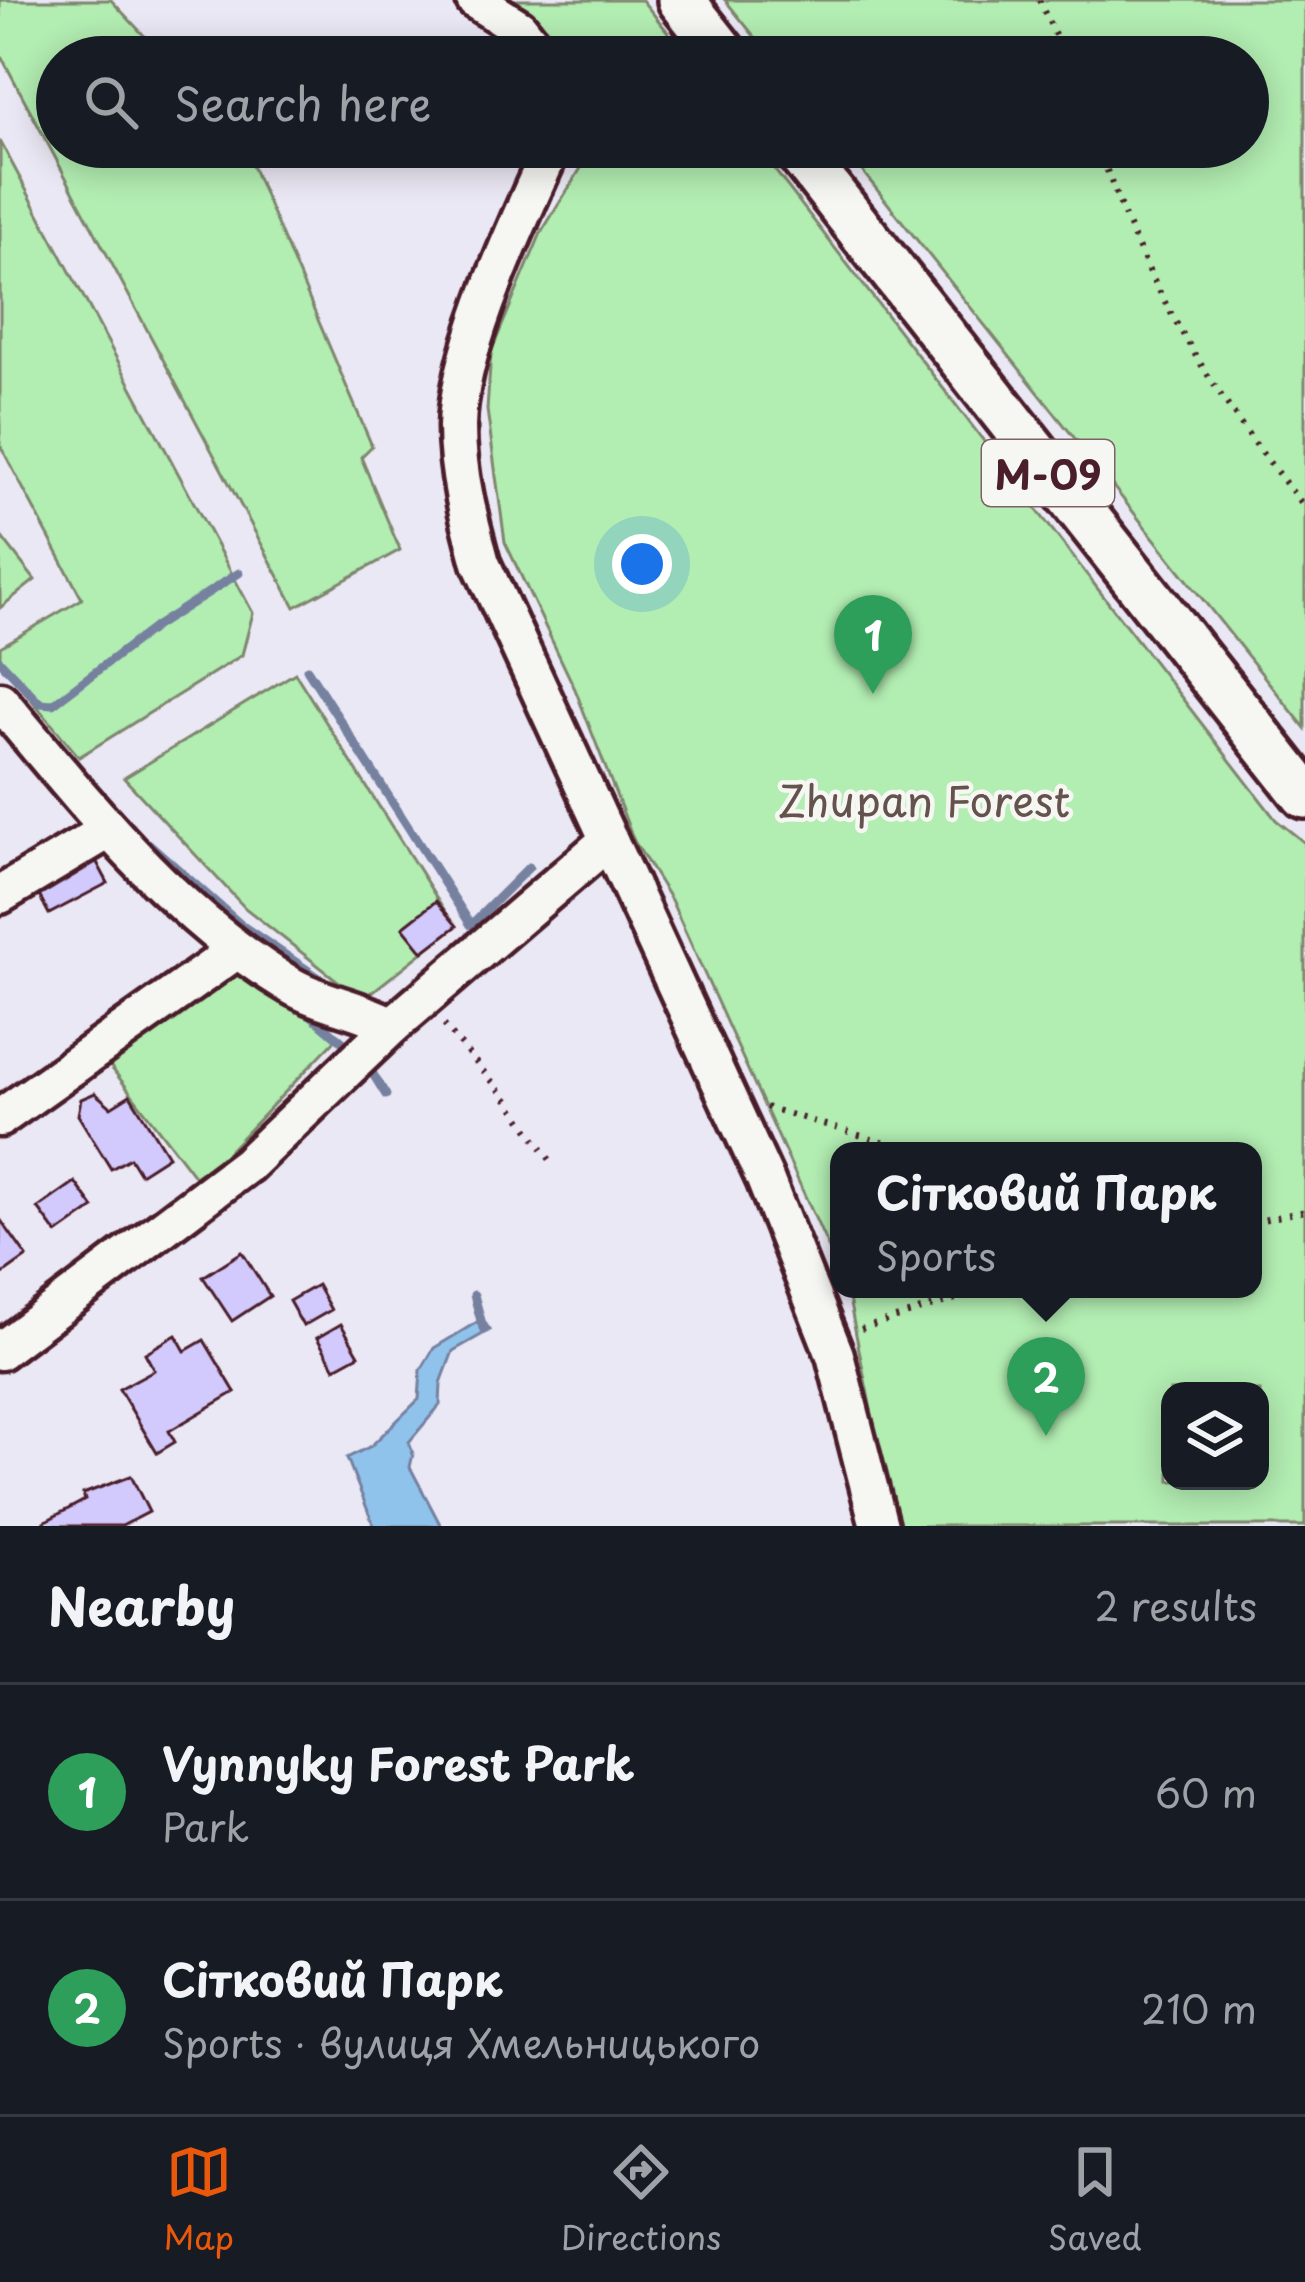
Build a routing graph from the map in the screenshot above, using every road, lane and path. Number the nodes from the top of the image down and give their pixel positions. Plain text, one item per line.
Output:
1 (475, 0) edge
2 (682, 0) edge
3 (1039, 0) edge
4 (525, 36) edge
5 (710, 36) edge
6 (1055, 36) edge
7 (544, 168) edge
8 (812, 168) edge
9 (1106, 168) edge
10 (1305, 507) edge
11 (0, 701) edge
12 (1305, 795) edge
13 (107, 831) junction
14 (609, 840) junction
15 (0, 895) edge
16 (237, 950) junction
17 (424, 998) junction
18 (392, 1026) junction
19 (727, 1095) junction
20 (0, 1118) edge
21 (882, 1142) edge
22 (550, 1160) dead end
23 (1305, 1211) edge
24 (1262, 1220) edge
25 (959, 1298) edge
26 (829, 1340) junction
27 (0, 1352) edge
28 (879, 1526) edge

1 - 4 street
2 - 5 main road
3 - 6 path
7 - 14 street
8 - 12 main road, М-09
9 - 10 path
11 - 13 street
13 - 15 street
13 - 16 street
14 - 17 street
14 - 19 street
16 - 18 street
16 - 20 street
17 - 18 street
17 - 22 path
18 - 27 street
19 - 21 path
19 - 26 street
23 - 24 path
25 - 26 path
26 - 28 street

